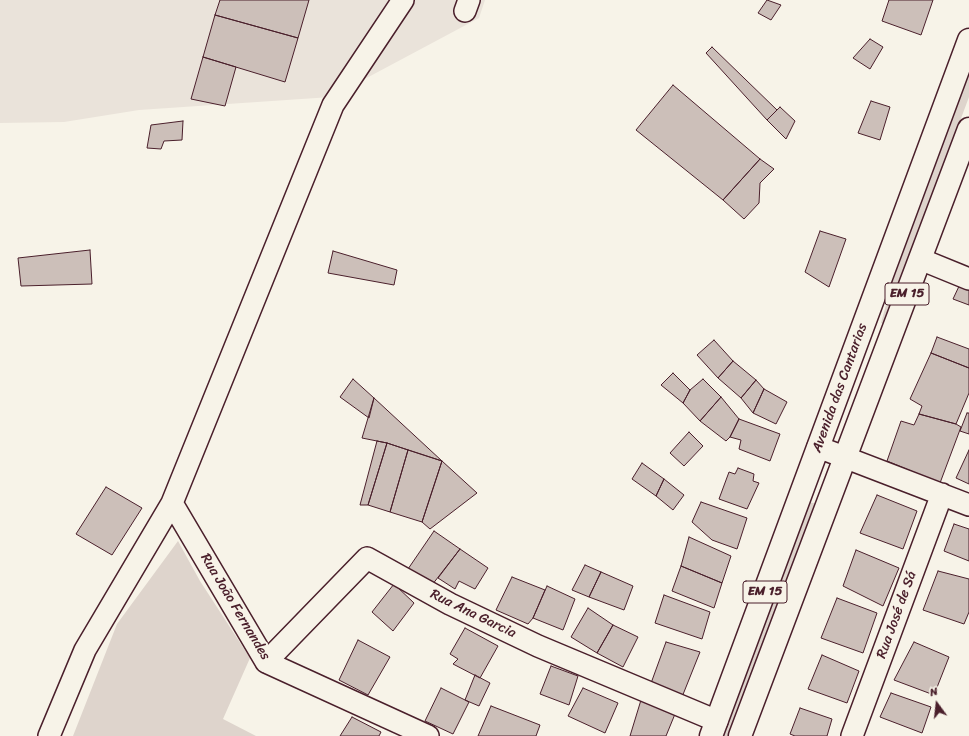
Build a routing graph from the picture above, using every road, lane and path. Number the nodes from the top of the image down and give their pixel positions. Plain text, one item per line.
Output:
1 (403, 0) edge
2 (969, 40) edge
3 (969, 128) edge
4 (920, 259) junction
5 (969, 279) edge
6 (818, 447) junction
7 (845, 458) junction
8 (942, 494) junction
9 (172, 503) junction
10 (969, 505) edge
11 (266, 662) junction
12 (714, 729) edge
13 (49, 736) edge
14 (428, 736) edge
15 (740, 736) edge
16 (852, 736) edge

1 - 9 street
2 - 6 main road, Avenida das Cantarias / EM 15
3 - 4 main road, Avenida das Cantarias / EM 15
4 - 5 street
4 - 7 main road, Avenida das Cantarias / EM 15
6 - 7 street
6 - 12 main road, Avenida das Cantarias / EM 15
7 - 8 street
7 - 15 main road, Avenida das Cantarias / EM 15
8 - 10 street
8 - 16 street, Rua José de Sá
9 - 11 street, Rua João Fernandes
9 - 13 street
11 - 12 street, Rua Ana Garcia
11 - 14 street, Rua João Fernandes

